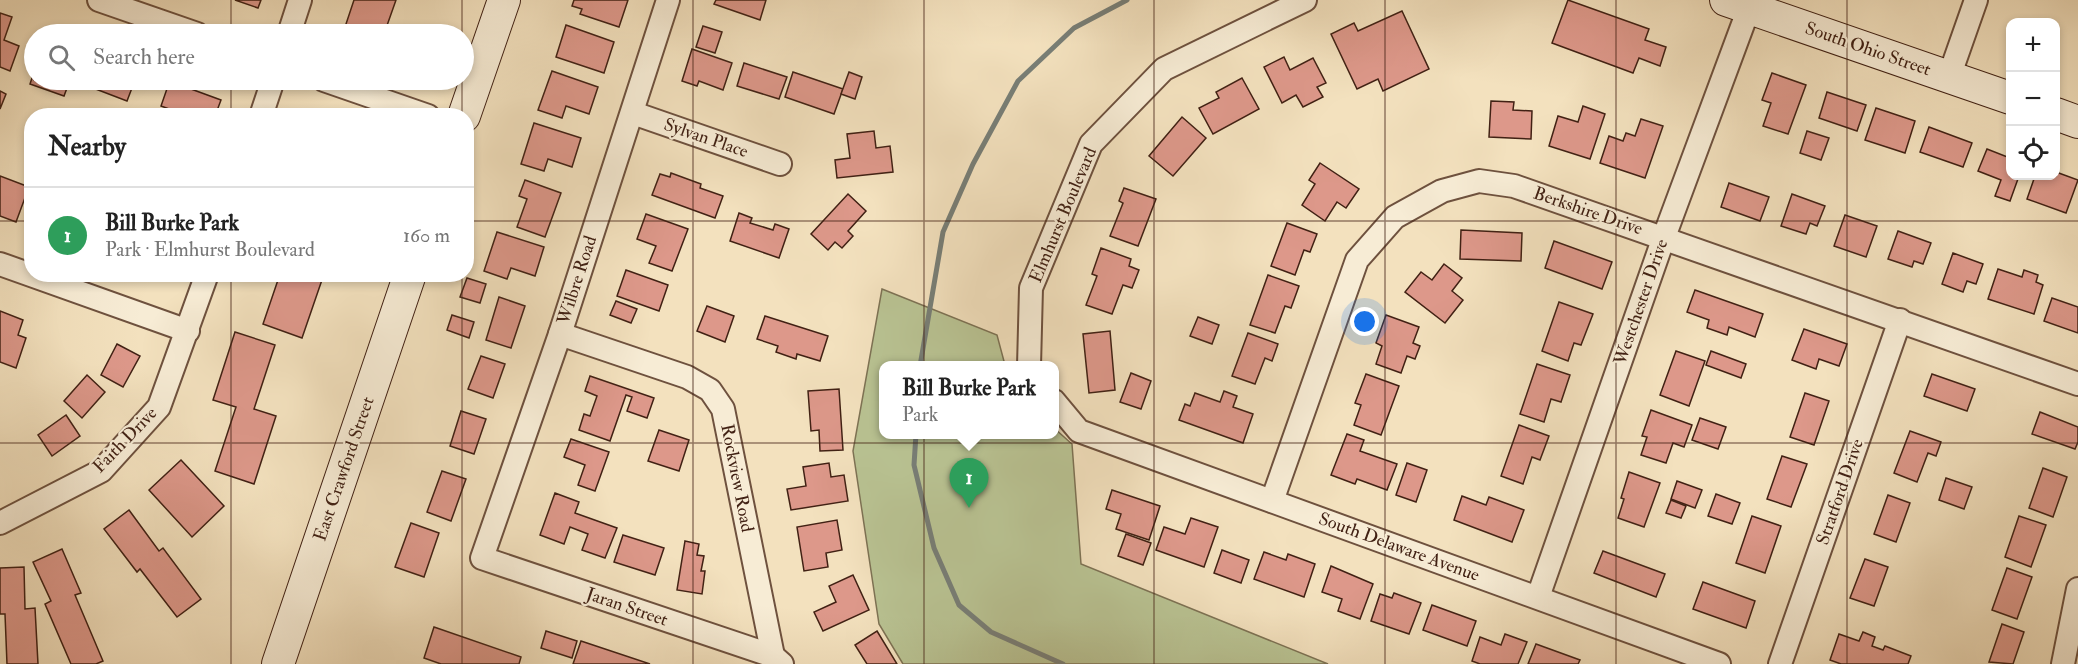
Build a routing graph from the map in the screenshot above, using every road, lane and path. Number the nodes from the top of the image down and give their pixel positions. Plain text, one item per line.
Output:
1 (99, 0) edge
2 (300, 0) edge
3 (504, 0) edge
4 (669, 0) edge
5 (1305, 0) edge
6 (1976, 0) edge
7 (1738, 4) edge
8 (168, 24) edge
9 (292, 24) edge
10 (1949, 77) junction
11 (474, 87) edge
12 (270, 90) edge
13 (353, 90) edge
14 (473, 90) edge
15 (2006, 97) edge
16 (264, 108) edge
17 (405, 108) edge
18 (467, 108) edge
19 (633, 113) junction
20 (2060, 116) edge
21 (2078, 122) edge
22 (780, 164) dead end
23 (1664, 237) junction
24 (0, 264) edge
25 (24, 273) edge
26 (51, 282) edge
27 (204, 282) edge
28 (407, 282) edge
29 (1900, 320) junction
30 (188, 331) junction
31 (560, 334) junction
32 (1029, 361) edge
33 (2078, 384) edge
34 (1059, 407) edge
35 (1272, 501) junction
36 (0, 523) edge
37 (482, 558) joint
38 (2078, 589) edge
39 (1538, 597) junction
40 (777, 660) edge
41 (278, 664) edge
42 (1719, 664) edge
43 (1780, 664) edge
44 (2062, 664) edge

1 - 8 street
2 - 9 street
3 - 11 street
4 - 19 street, Wilbre Road
5 - 32 street, Elmhurst Boulevard
6 - 10 street
7 - 10 street, South Ohio Street
7 - 23 street, Westchester Drive
10 - 15 street, South Ohio Street
12 - 16 street
13 - 17 street
14 - 18 street
19 - 22 street, Sylvan Place
19 - 31 street, Wilbre Road
20 - 21 street
23 - 29 street, Berkshire Drive
23 - 35 street, Berkshire Drive
23 - 39 street, Westchester Drive
24 - 25 street
26 - 30 street
27 - 30 street, Faith Drive
28 - 41 street, East Crawford Street
29 - 33 street, Berkshire Drive
29 - 43 street, Stratford Drive
30 - 36 street, Faith Drive
31 - 37 street, Wilbre Road
31 - 40 street, Rockview Road
34 - 35 street, South Delaware Avenue
35 - 39 street, South Delaware Avenue
37 - 40 street, Jaran Street
38 - 44 street
39 - 42 street, South Delaware Avenue

